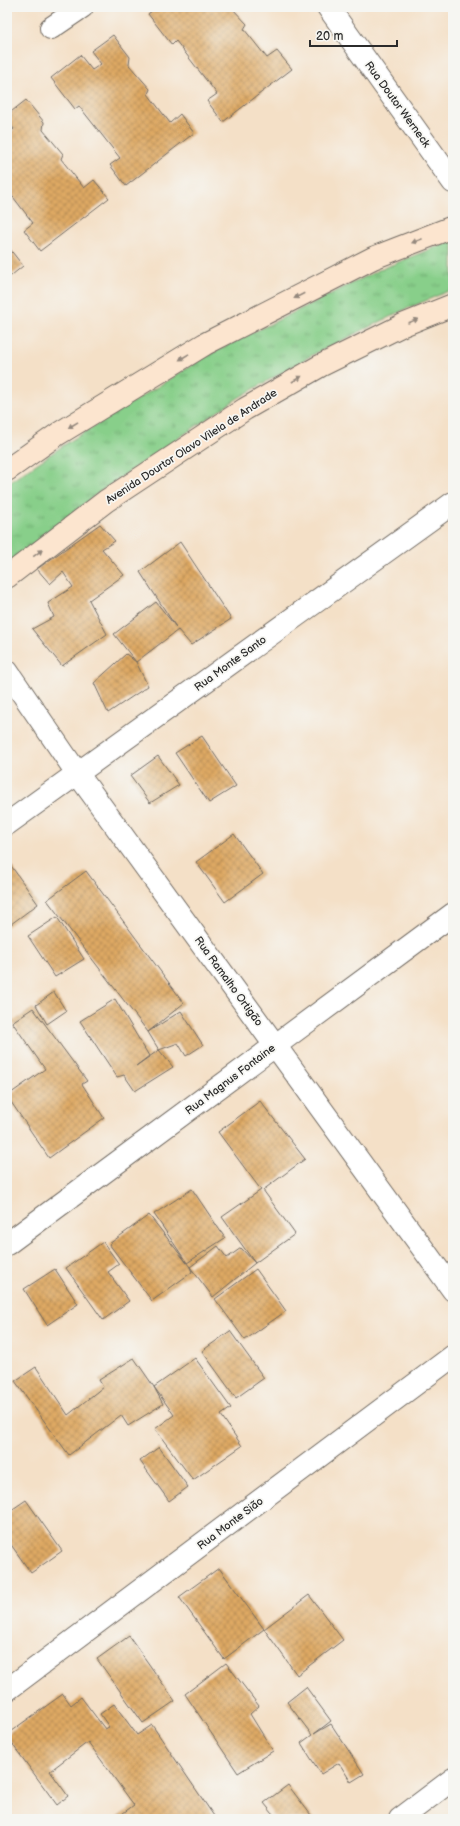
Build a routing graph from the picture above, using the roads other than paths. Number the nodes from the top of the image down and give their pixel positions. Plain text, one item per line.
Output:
1 (82, 7) edge
2 (328, 7) edge
3 (51, 28) dead end
4 (453, 182) edge
5 (453, 227) edge
6 (453, 305) edge
7 (7, 470) edge
8 (453, 502) edge
9 (7, 577) edge
10 (7, 671) edge
11 (77, 773) junction
12 (7, 824) edge
13 (453, 914) edge
14 (276, 1045) junction
15 (7, 1244) edge
16 (453, 1290) edge
17 (453, 1356) edge
18 (7, 1690) edge
19 (453, 1779) edge
20 (400, 1819) edge

1 - 3 street
2 - 4 street, Rua Doutor Werneck
5 -> 7 main road
9 -> 6 main road, Avenida Dourtor Olavo Vilela de Andrade
8 - 11 street, Rua Monte Santo
10 - 11 street, Rua Ramalho Ortigão
11 - 12 street, Rua Monte Santo
11 - 14 street, Rua Ramalho Ortigão
13 - 14 street, Rua Magnus Fontaine
14 - 15 street, Rua Magnus Fontaine
14 - 16 street, Rua Ramalho Ortigão
17 - 18 street, Rua Monte Sião
19 - 20 street

